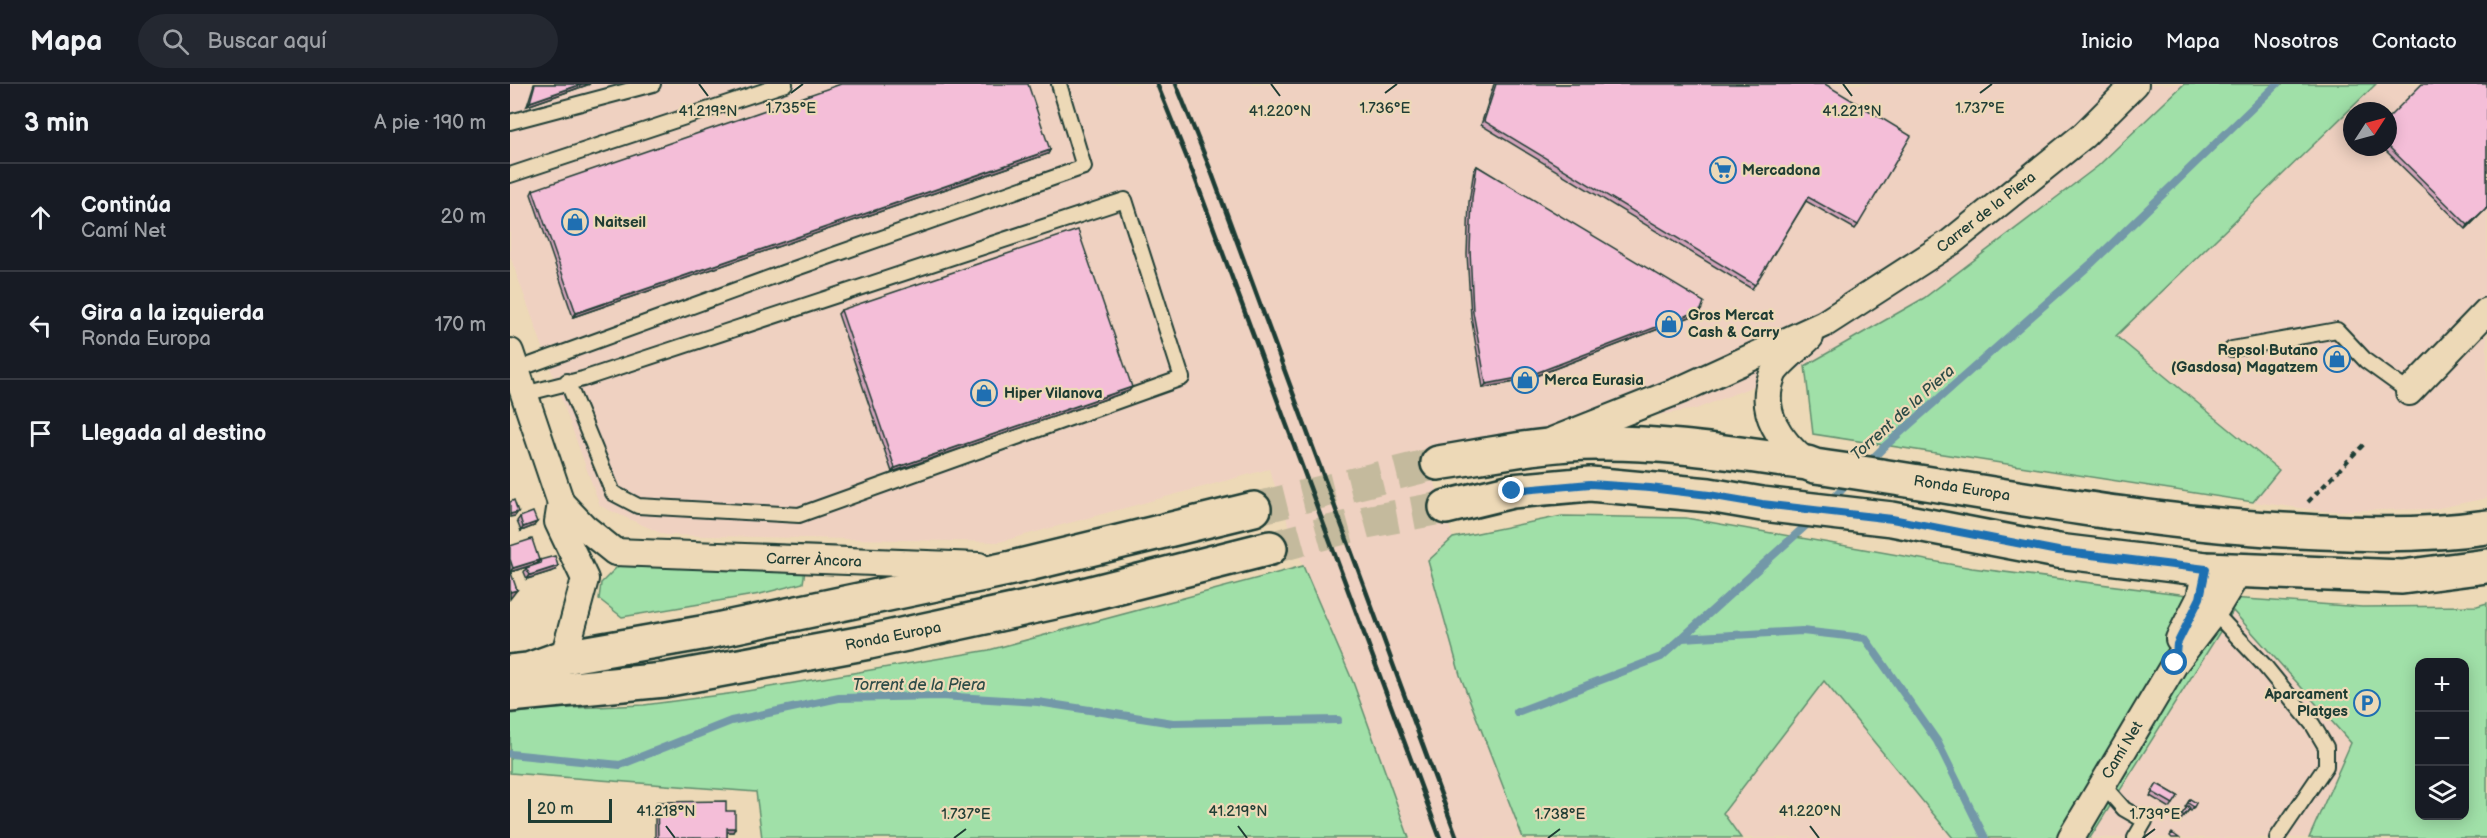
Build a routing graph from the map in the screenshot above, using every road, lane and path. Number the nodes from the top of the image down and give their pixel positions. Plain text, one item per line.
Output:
1 (653, 84) edge
2 (785, 84) edge
3 (1059, 84) edge
4 (2135, 84) edge
5 (510, 122) edge
6 (510, 175) edge
7 (2487, 311) edge
8 (1824, 324) junction
9 (2232, 349) dead end
10 (513, 361) edge
11 (567, 381) junction
12 (2409, 392) joint
13 (524, 394) junction
14 (2366, 442) dead end
15 (1535, 448) junction
16 (1438, 463) tunnel mouth
17 (1811, 465) junction
18 (561, 503) junction
19 (1446, 507) tunnel mouth
20 (2303, 507) dead end
21 (1254, 509) tunnel mouth
22 (2487, 526) edge
23 (1270, 548) tunnel mouth
24 (615, 552) junction
25 (2487, 566) edge
26 (1012, 568) junction
27 (585, 579) junction
28 (2207, 593) junction
29 (564, 657) junction
30 (510, 672) edge
31 (510, 695) edge
32 (2102, 784) junction
33 (2071, 838) edge
34 (2135, 838) edge
35 (2277, 838) edge

1 - 5 lane
2 - 6 lane
3 - 10 lane
4 - 8 street, Carrer de la Piera
7 - 12 street
8 - 15 street, Carrer de la Piera
8 - 17 street, Carrer de la Piera
9 - 12 lane
10 - 13 street
11 - 11 lane
11 - 13 lane
13 - 18 street
14 - 20 path
15 - 16 street, Ronda Europa
15 - 17 street, Ronda Europa
17 - 22 street, Ronda Europa
18 - 24 street
18 - 27 street
19 - 28 street
21 - 26 street
23 - 31 street, Ronda Europa
24 - 26 street, Carrer Àncora
24 - 27 street
25 - 28 street
26 - 29 street
27 - 29 street
28 - 32 street, Camí Net
28 - 35 lane
29 - 30 street
32 - 33 street, Camí Net
32 - 34 lane

